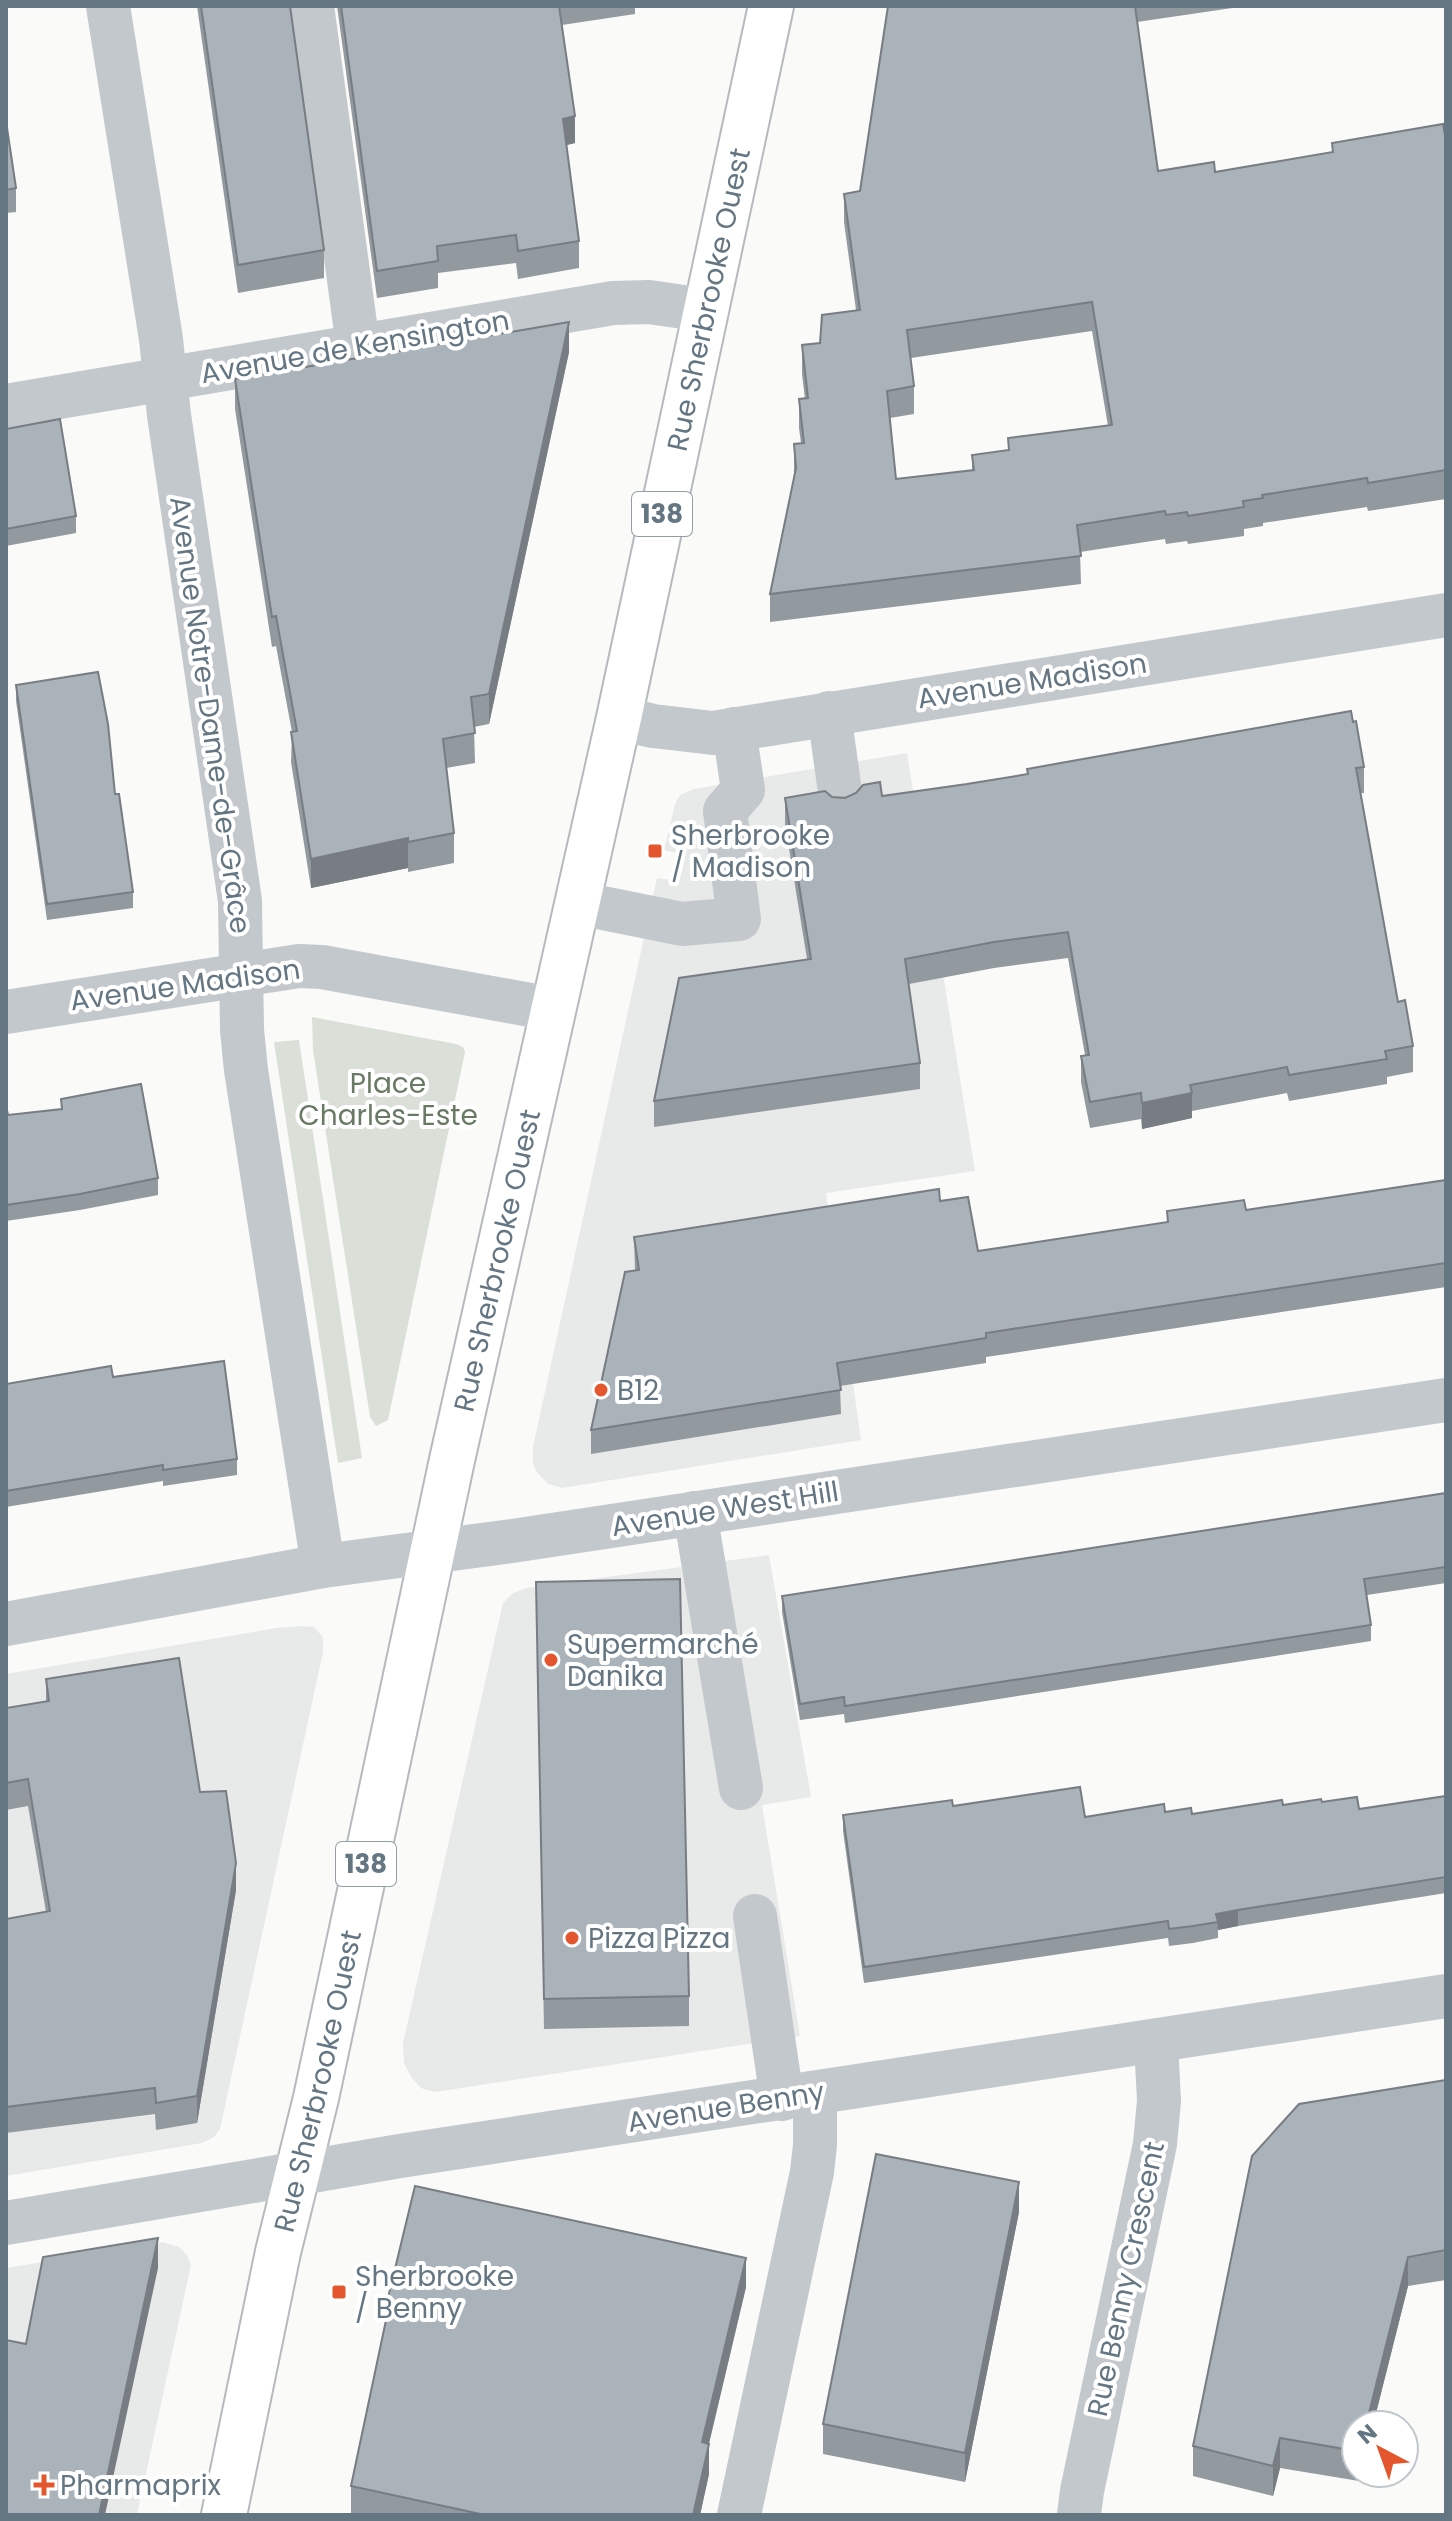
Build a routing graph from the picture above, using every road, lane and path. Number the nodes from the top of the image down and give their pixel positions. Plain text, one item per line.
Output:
1 (108, 6) edge
2 (312, 6) edge
3 (771, 6) edge
4 (704, 310) junction
5 (358, 346) junction
6 (166, 379) junction
7 (6, 406) edge
8 (1446, 615) edge
9 (829, 713) junction
10 (619, 718) junction
11 (734, 729) junction
12 (841, 799) edge
13 (578, 903) junction
14 (241, 974) junction
15 (552, 1009) junction
16 (6, 1012) edge
17 (1446, 1400) edge
18 (695, 1513) junction
19 (432, 1553) junction
20 (323, 1566) junction
21 (6, 1624) edge
22 (741, 1788) dead end
23 (755, 1916) dead end
24 (1446, 1996) edge
25 (1156, 2042) junction
26 (798, 2097) junction
27 (297, 2175) junction
28 (6, 2223) edge
29 (224, 2515) edge
30 (739, 2515) edge
31 (1079, 2515) edge

1 - 6 street, Avenue Notre-Dame-de-Grâce
2 - 5 street
3 - 4 main road, Rue Sherbrooke Ouest / 138
4 - 5 street, Avenue de Kensington
4 - 10 main road, Rue Sherbrooke Ouest / 138
5 - 6 street, Avenue de Kensington
6 - 7 street, Avenue de Kensington
6 - 14 street, Avenue Notre-Dame-de-Grâce
8 - 9 street, Avenue Madison
9 - 11 street, Avenue Madison
9 - 12 street
10 - 11 street, Avenue Madison
10 - 13 main road, Rue Sherbrooke Ouest / 138
11 - 13 street
13 - 15 main road, Rue Sherbrooke Ouest / 138
14 - 15 street, Avenue Madison
14 - 16 street, Avenue Madison
14 - 20 street, Avenue Notre-Dame-de-Grâce
15 - 19 main road, Rue Sherbrooke Ouest / 138
17 - 18 street, Avenue West Hill
18 - 19 street, Avenue West Hill
18 - 22 street
19 - 20 street, Avenue West Hill
19 - 27 main road, Rue Sherbrooke Ouest / 138
20 - 21 street, Avenue West Hill
23 - 26 street
24 - 25 street, Avenue Benny
25 - 26 street, Avenue Benny
25 - 31 street, Rue Benny Crescent
26 - 27 street, Avenue Benny
26 - 30 street
27 - 28 street, Avenue Benny
27 - 29 main road, Rue Sherbrooke Ouest / 138

